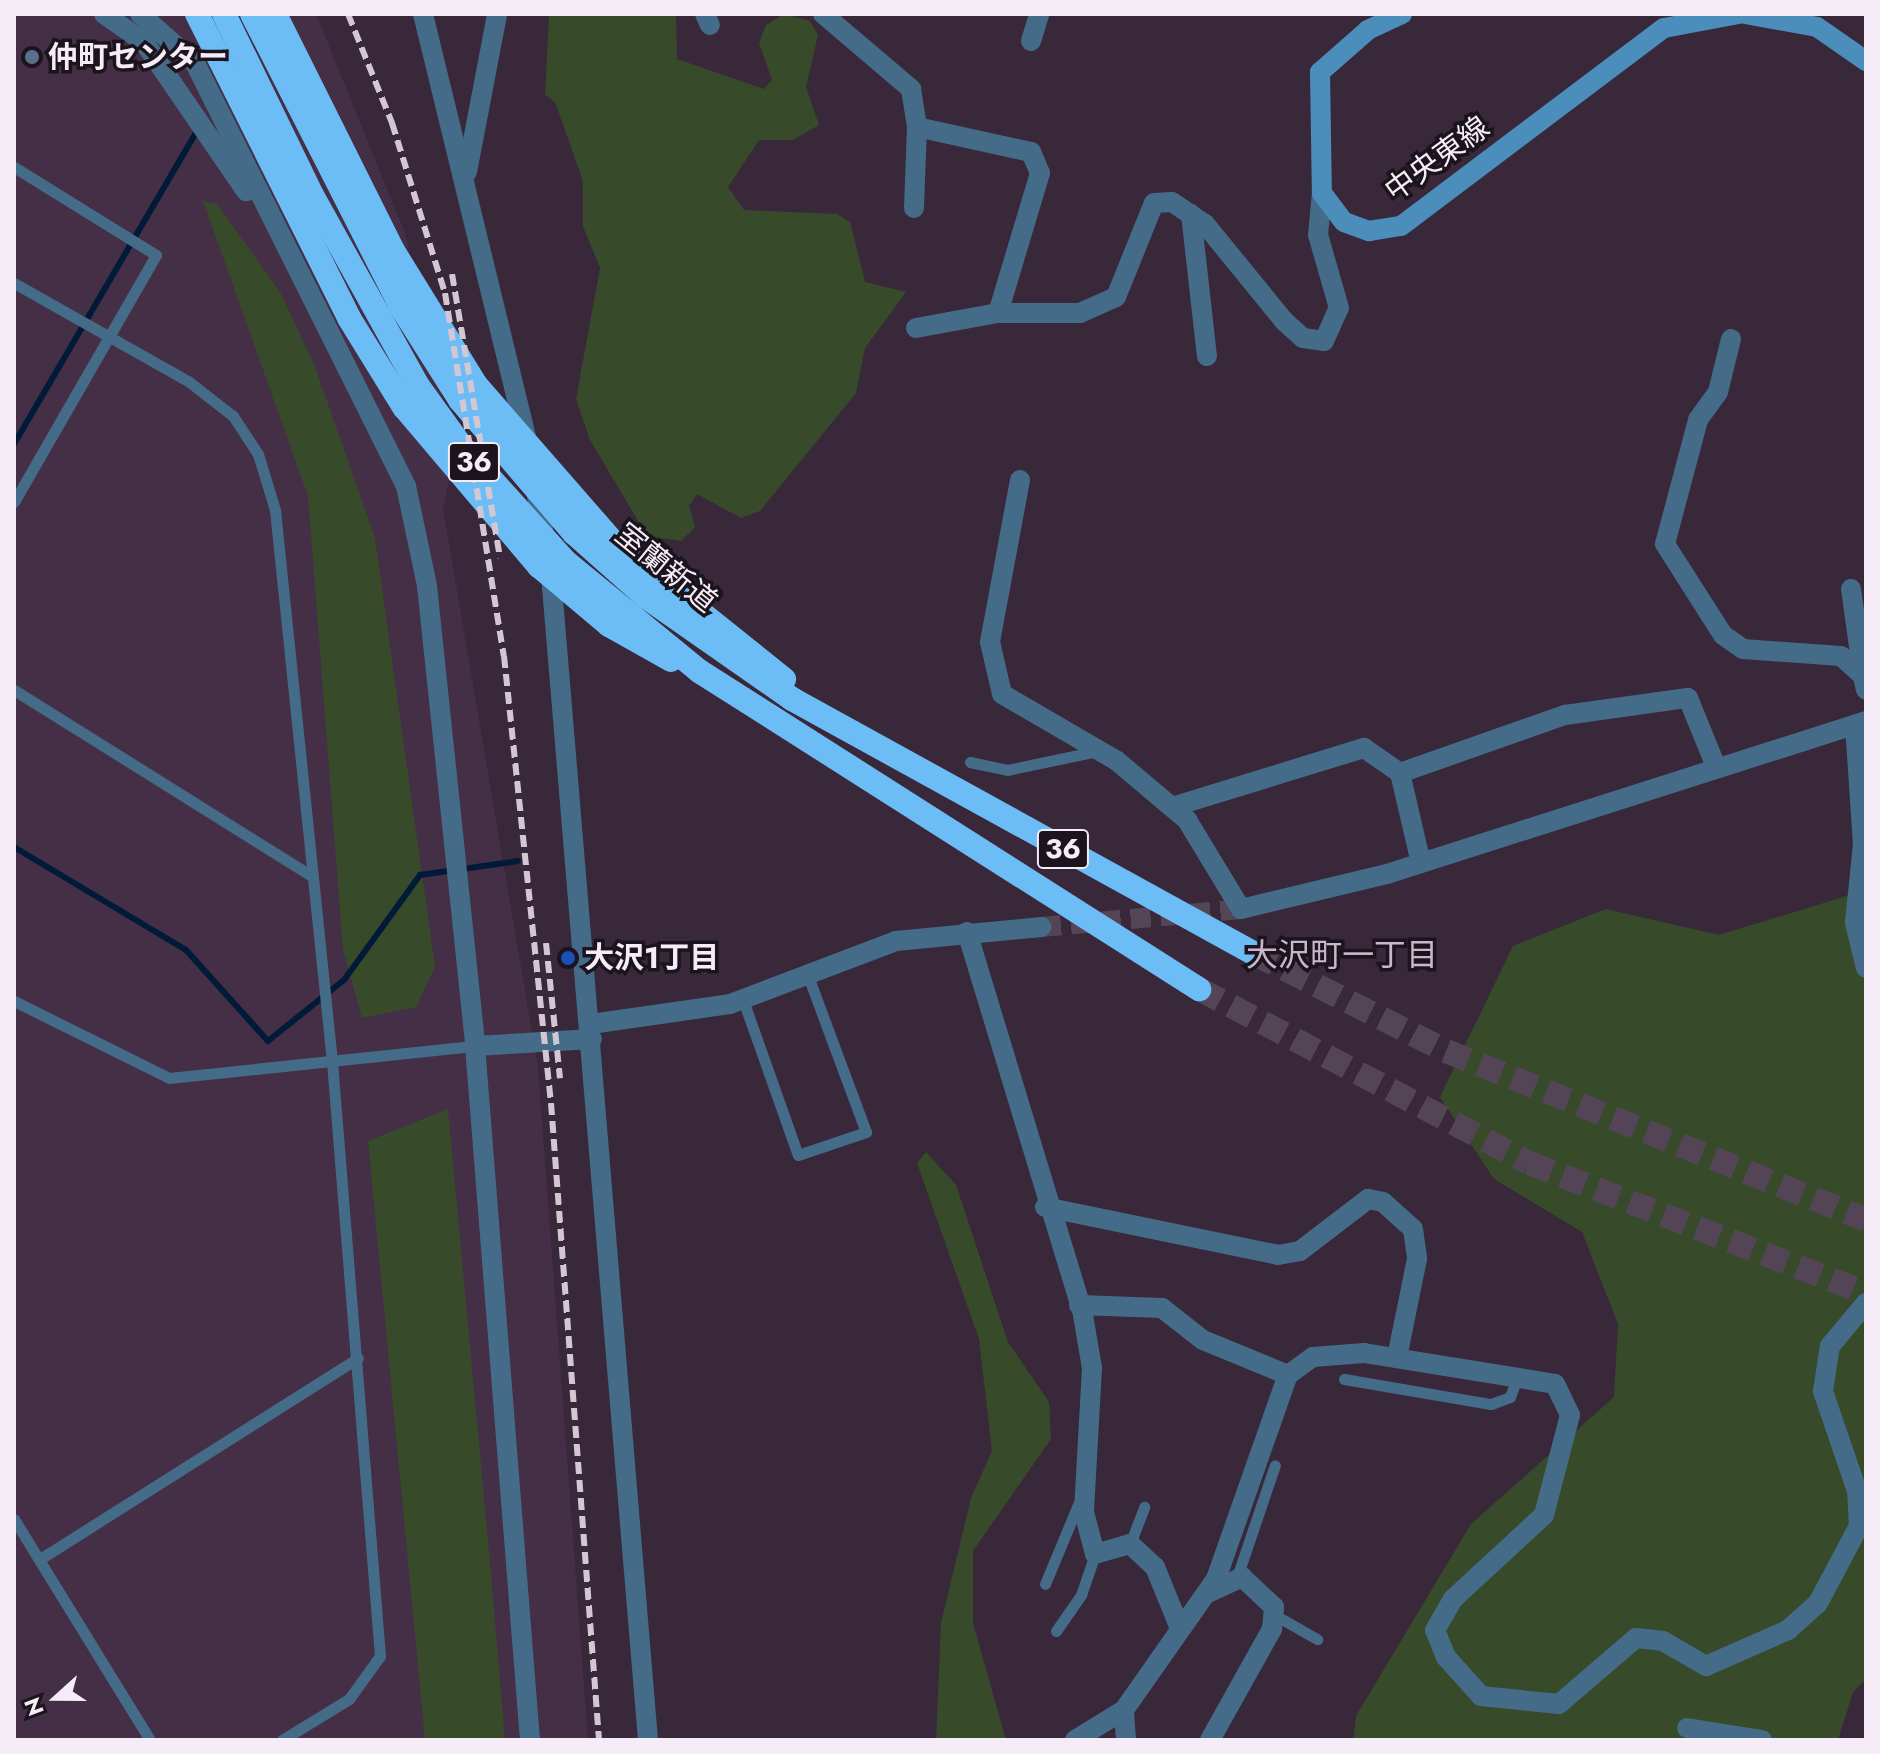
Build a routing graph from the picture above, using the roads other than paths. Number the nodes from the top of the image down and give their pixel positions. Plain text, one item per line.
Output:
1 (104, 14) edge
2 (140, 14) edge
3 (197, 14) edge
4 (224, 14) edge
5 (252, 14) edge
6 (275, 14) edge
7 (423, 14) edge
8 (497, 14) edge
9 (823, 14) edge
10 (1039, 14) edge
11 (1402, 14) edge
12 (1742, 14) edge
13 (1031, 41) dead end
14 (1866, 61) edge
15 (917, 127) junction
16 (14, 167) edge
17 (467, 172) junction
18 (1322, 193) junction
19 (914, 208) dead end
20 (1191, 214) junction
21 (287, 250) junction
22 (14, 283) edge
23 (998, 313) junction
24 (916, 328) dead end
25 (1731, 339) dead end
26 (107, 340) junction
27 (1207, 356) dead end
28 (1020, 480) dead end
29 (14, 502) edge
30 (1851, 589) dead end
31 (699, 671) junction
32 (1864, 683) edge
33 (14, 690) edge
34 (1860, 723) edge
35 (838, 724) junction
36 (1102, 751) junction
37 (970, 762) dead end
38 (1715, 764) junction
39 (1400, 773) junction
40 (1172, 807) junction
41 (1421, 863) junction
42 (312, 876) junction
43 (1041, 927) tunnel mouth
44 (967, 932) junction
45 (1253, 953) tunnel mouth
46 (1866, 968) edge
47 (808, 976) junction
48 (1199, 989) tunnel mouth
49 (743, 1000) junction
50 (14, 1001) edge
51 (592, 1032) junction
52 (475, 1046) junction
53 (332, 1062) junction
54 (1045, 1207) junction
55 (1866, 1303) edge
56 (1079, 1305) junction
57 (1397, 1357) junction
58 (358, 1358) junction
59 (1288, 1375) junction
60 (1517, 1378) junction
61 (1344, 1379) dead end
62 (1275, 1465) dead end
63 (1084, 1489) junction
64 (1144, 1507) dead end
65 (14, 1519) edge
66 (1130, 1544) junction
67 (1095, 1554) junction
68 (40, 1559) junction
69 (1236, 1580) junction
70 (1045, 1584) dead end
71 (1202, 1596) junction
72 (1273, 1614) junction
73 (1179, 1626) junction
74 (1056, 1631) dead end
75 (1317, 1639) dead end
76 (1124, 1710) junction
77 (1687, 1728) dead end
78 (150, 1740) edge
79 (282, 1740) edge
80 (530, 1740) edge
81 (648, 1740) edge
82 (1075, 1740) edge
83 (1126, 1740) edge
84 (1210, 1740) edge
85 (1762, 1740) edge

1 - 21 street
2 - 21 street
3 - 31 highway
4 - 31 highway, 室蘭新道 / 36
5 - 35 highway, 室蘭新道 / 36
6 - 35 highway
7 - 17 street
8 - 17 street
9 - 15 street
10 - 13 street
11 - 18 main road
12 - 14 main road, 中央東線
12 - 18 main road, 中央東線
15 - 19 street
15 - 23 street
16 - 26 lane
17 - 51 street
18 - 20 street
20 - 23 street
20 - 27 street
21 - 52 street
22 - 26 lane
23 - 24 street
25 - 32 street
26 - 29 lane
26 - 42 lane
28 - 36 street
30 - 32 street
31 - 48 highway, 室蘭新道 / 36
33 - 42 lane
34 - 38 street
34 - 46 street
35 - 45 highway, 室蘭新道 / 36
36 - 37 lane
36 - 40 street
38 - 39 street
38 - 41 street
39 - 40 street
39 - 41 street
40 - 41 street
42 - 53 lane
43 - 44 street
44 - 47 street
44 - 54 street
47 - 49 street
47 - 49 lane
49 - 51 street
50 - 53 lane
51 - 52 street
51 - 81 street
52 - 53 lane
52 - 80 street
53 - 58 lane
54 - 56 street
54 - 57 street
55 - 60 street
56 - 59 street
56 - 63 street
57 - 59 street
57 - 60 street
58 - 68 lane
58 - 79 lane
59 - 71 street
60 - 61 lane
62 - 69 lane
63 - 67 street
63 - 70 lane
64 - 66 lane
65 - 68 lane
66 - 67 street
66 - 73 street
67 - 74 lane
68 - 78 lane
69 - 71 street
69 - 72 street
71 - 73 street
72 - 75 lane
72 - 84 street
73 - 76 street
76 - 82 street
76 - 83 street
77 - 85 street

